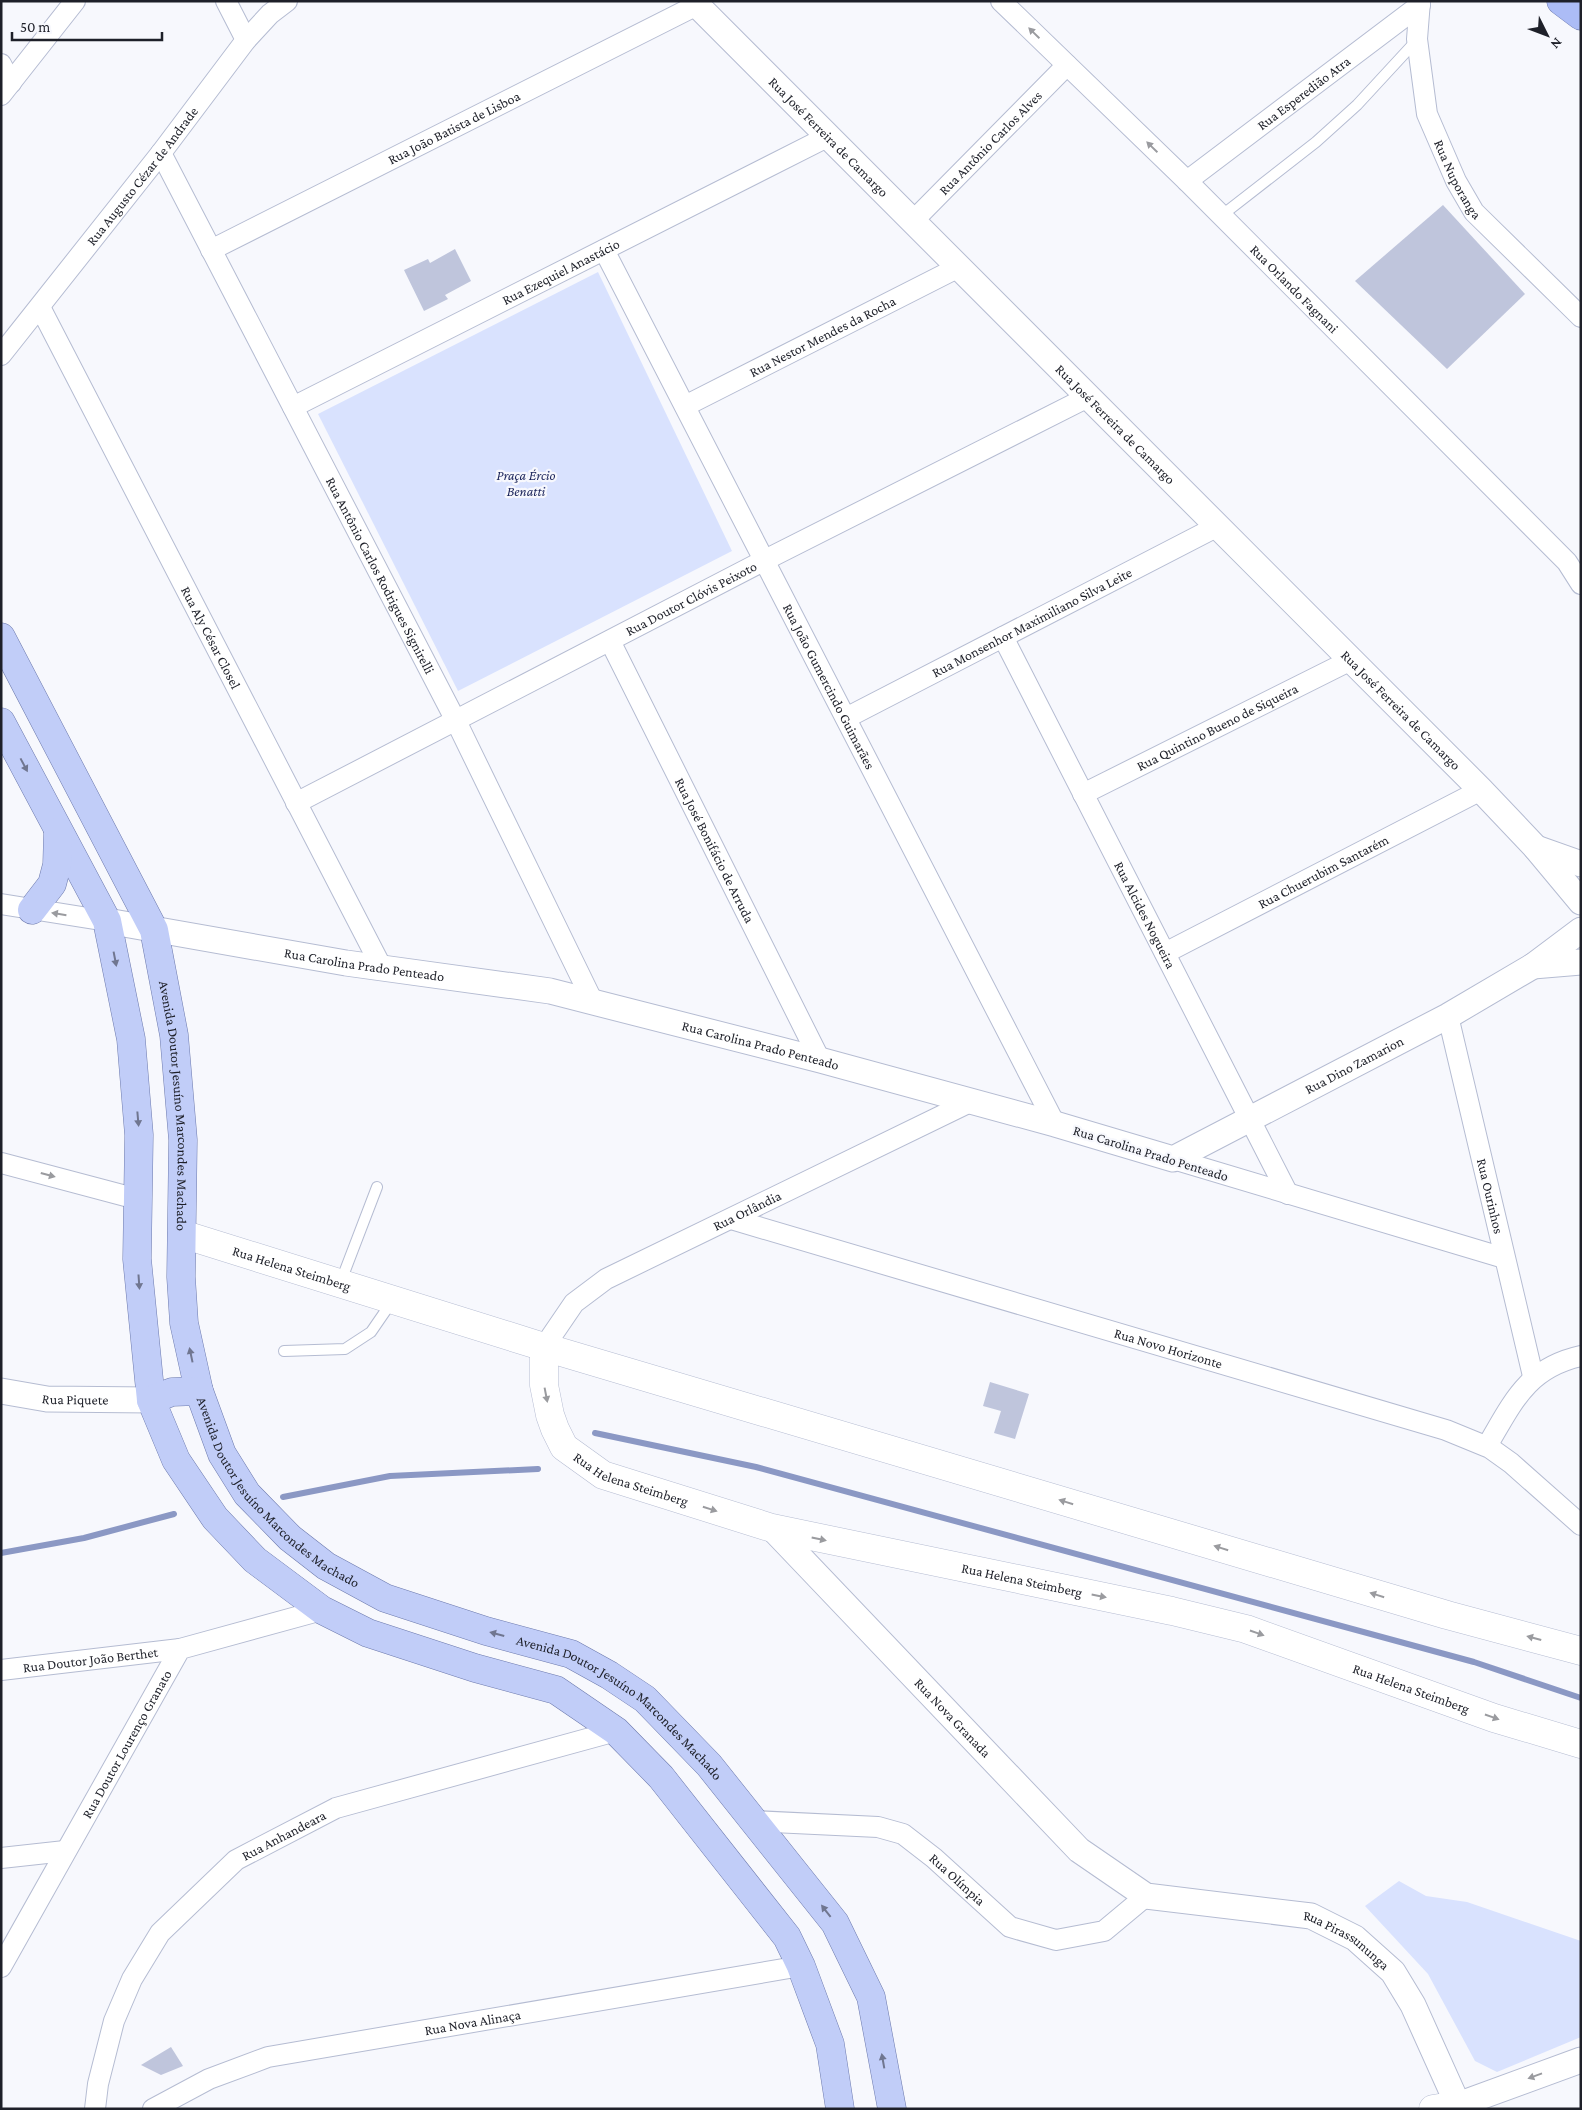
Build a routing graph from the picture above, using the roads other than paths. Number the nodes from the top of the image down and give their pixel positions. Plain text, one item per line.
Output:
1 (75, 1) edge
2 (226, 1) edge
3 (287, 1) edge
4 (1001, 1) edge
5 (1561, 1) edge
6 (695, 3) edge
7 (1420, 3) edge
8 (1581, 16) edge
9 (1417, 39) junction
10 (246, 40) junction
11 (1, 64) edge
12 (1067, 65) junction
13 (6, 89) edge
14 (829, 136) junction
15 (161, 153) junction
16 (1187, 181) junction
17 (1221, 216) junction
18 (913, 221) junction
19 (211, 250) junction
20 (604, 250) junction
21 (959, 267) junction
22 (40, 307) junction
23 (1581, 317) edge
24 (1, 355) edge
25 (1088, 396) junction
26 (685, 406) junction
27 (293, 407) junction
28 (1218, 526) junction
29 (764, 560) junction
30 (1581, 584) edge
31 (1, 637) edge
32 (1003, 637) junction
33 (610, 641) junction
34 (1351, 660) junction
35 (846, 718) junction
36 (456, 721) junction
37 (1, 722) edge
38 (1481, 790) junction
39 (1083, 794) junction
40 (296, 803) junction
41 (58, 830) junction
42 (1536, 848) junction
43 (1581, 864) edge
44 (1581, 902) edge
45 (1, 904) edge
46 (32, 910) junction
47 (107, 921) junction
48 (154, 930) junction
49 (1581, 930) edge
50 (1165, 953) junction
51 (1581, 962) edge
52 (1533, 966) junction
53 (382, 968) junction
54 (593, 1002) junction
55 (1448, 1016) junction
56 (174, 1035) junction
57 (131, 1038) junction
58 (820, 1060) junction
59 (972, 1101) junction
60 (1250, 1118) junction
61 (1055, 1124) junction
62 (1173, 1159) junction
63 (1, 1163) edge
64 (378, 1187) dead end
65 (1288, 1194) junction
66 (137, 1199) junction
67 (730, 1219) junction
68 (182, 1234) junction
69 (1504, 1258) junction
70 (340, 1283) junction
71 (393, 1299) junction
72 (544, 1346) junction
73 (284, 1351) dead end
74 (1581, 1356) edge
75 (1533, 1376) junction
76 (1, 1391) edge
77 (199, 1391) junction
78 (151, 1400) junction
79 (1487, 1446) junction
80 (1581, 1525) edge
81 (772, 1528) junction
82 (366, 1588) junction
83 (322, 1610) junction
84 (351, 1624) junction
85 (180, 1649) junction
86 (1581, 1651) edge
87 (1, 1670) edge
88 (616, 1731) junction
89 (1581, 1744) edge
90 (754, 1821) junction
91 (65, 1851) junction
92 (1, 1858) edge
93 (1146, 1896) junction
94 (801, 1966) junction
95 (1, 1967) edge
96 (1581, 2060) edge
97 (1449, 2107) edge
98 (95, 2109) edge
99 (153, 2109) edge
100 (840, 2109) edge
101 (892, 2109) edge

1 - 13 street
2 - 10 street
3 - 10 street, Rua Augusto Cézar de Andrade
12 -> 4 street, Rua Orlando Fagnani
5 - 8 highway
6 - 14 street, Rua José Ferreira de Camargo
6 - 19 street, Rua João Batista de Lisboa
7 - 9 street, Rua Nuporanga
7 - 16 street, Rua Esperedião Atra
9 - 17 lane
9 - 23 street, Rua Nuporanga
10 - 15 street, Rua Augusto Cézar de Andrade
11 - 13 street
16 -> 12 street, Rua Orlando Fagnani
12 - 18 street, Rua Antônio Carlos Alves
14 - 18 street, Rua José Ferreira de Camargo
14 - 20 street, Rua Ezequiel Anastácio
15 - 19 street, Rua Antônio Carlos Rodrigues Signirelli
15 - 22 street, Rua Augusto Cézar de Andrade
16 - 17 street, Rua Orlando Fagnani
17 - 30 street, Rua Orlando Fagnani
18 - 21 street, Rua José Ferreira de Camargo
19 - 27 street, Rua Antônio Carlos Rodrigues Signirelli
20 - 26 street, Rua João Gumercindo Guimarães
20 - 27 street, Rua Ezequiel Anastácio
21 - 25 street, Rua José Ferreira de Camargo
21 - 26 street, Rua Nestor Mendes da Rocha
22 - 24 street, Rua Augusto Cézar de Andrade
22 - 40 street, Rua Aly César Closel
25 - 28 street, Rua José Ferreira de Camargo
25 - 29 street, Rua Doutor Clóvis Peixoto
26 - 29 street, Rua João Gumercindo Guimarães
27 - 36 street, Rua Antônio Carlos Rodrigues Signirelli
28 - 32 street, Rua Monsenhor Maximiliano Silva Leite
28 - 34 street, Rua José Ferreira de Camargo
29 - 33 street, Rua Doutor Clóvis Peixoto
29 - 35 street, Rua João Gumercindo Guimarães
31 - 48 main road, Avenida Doutor Jesuíno Marcondes Machado
32 - 35 street, Rua Monsenhor Maximiliano Silva Leite
32 - 39 street, Rua Alcides Nogueira
33 - 36 street, Rua Doutor Clóvis Peixoto
33 - 58 street, Rua José Bonifácio de Arruda
34 - 38 street, Rua José Ferreira de Camargo
34 - 39 street, Rua Quintino Bueno de Siqueira
35 - 61 street, Rua João Gumercindo Guimarães
36 - 40 street, Rua Doutor Clóvis Peixoto
36 - 54 street, Rua Antônio Carlos Rodrigues Signirelli
37 -> 41 main road, Avenida Doutor Jesuíno Marcondes Machado
38 - 42 street, Rua José Ferreira de Camargo
38 - 50 street, Rua Chuerubim Santarém
39 - 50 street, Rua Alcides Nogueira
40 - 53 street, Rua Aly César Closel
41 - 46 main road
41 - 47 main road, Avenida Doutor Jesuíno Marcondes Machado
42 - 43 street, Rua José Ferreira de Camargo
42 - 44 street, Rua José Ferreira de Camargo
45 - 46 street, Rua Carolina Prado Penteado
47 -> 46 street, Rua Carolina Prado Penteado
47 - 48 street, Rua Carolina Prado Penteado
47 -> 57 main road, Avenida Doutor Jesuíno Marcondes Machado
48 - 53 street, Rua Carolina Prado Penteado
48 - 56 main road, Avenida Doutor Jesuíno Marcondes Machado
49 - 52 street, Rua Dino Zamarion
50 - 60 street, Rua Alcides Nogueira
51 - 52 street, Rua Dino Zamarion
52 - 55 street, Rua Dino Zamarion
53 - 54 street, Rua Carolina Prado Penteado
54 - 58 street, Rua Carolina Prado Penteado
55 - 60 street, Rua Dino Zamarion
55 - 69 street, Rua Ourinhos
56 - 57 main road
56 - 68 main road, Avenida Doutor Jesuíno Marcondes Machado
57 -> 66 main road, Avenida Doutor Jesuíno Marcondes Machado
58 - 59 street, Rua Carolina Prado Penteado
59 - 61 street, Rua Carolina Prado Penteado
59 - 67 street, Rua Orlândia
60 - 62 street, Rua Dino Zamarion
60 - 65 street, Rua Alcides Nogueira
61 - 62 street, Rua Carolina Prado Penteado
62 - 65 street, Rua Carolina Prado Penteado
63 -> 66 street
64 - 70 lane
65 - 69 street, Rua Carolina Prado Penteado
66 -> 78 main road, Avenida Doutor Jesuíno Marcondes Machado
67 - 72 street, Rua Orlândia
67 - 79 street, Rua Novo Horizonte
68 - 70 main road, Rua Helena Steimberg
77 -> 68 main road, Avenida Doutor Jesuíno Marcondes Machado
69 - 75 street, Rua Ourinhos
70 - 71 main road, Rua Helena Steimberg
71 - 72 main road, Rua Helena Steimberg
71 - 73 lane
72 -> 81 main road, Rua Helena Steimberg
86 -> 72 main road, Rua Helena Steimberg
74 - 75 street
75 - 79 street
76 - 78 street, Rua Piquete
77 - 78 main road
77 - 82 main road, Avenida Doutor Jesuíno Marcondes Machado
78 - 83 main road, Avenida Doutor Jesuíno Marcondes Machado
79 - 80 street, Rua Novo Horizonte
81 -> 89 main road, Rua Helena Steimberg
81 - 93 street, Rua Nova Granada
82 - 84 main road
90 -> 82 main road, Avenida Doutor Jesuíno Marcondes Machado
83 - 84 main road, Avenida Doutor Jesuíno Marcondes Machado
83 - 85 street
84 - 88 main road, Avenida Doutor Jesuíno Marcondes Machado
85 - 87 street, Rua Doutor João Berthet
85 - 91 street, Rua Doutor Lourenço Granato
88 - 94 main road, Avenida Doutor Jesuíno Marcondes Machado
88 - 98 street, Rua Anhandeara
90 - 93 street, Rua Olímpia
101 -> 90 main road, Avenida Doutor Jesuíno Marcondes Machado
91 - 92 street
91 - 95 street, Rua Doutor Lourenço Granato
93 - 97 street, Rua Pirassununga
94 - 99 street, Rua Nova Alinaça
94 - 100 main road, Avenida Doutor Jesuíno Marcondes Machado
96 -> 97 street

